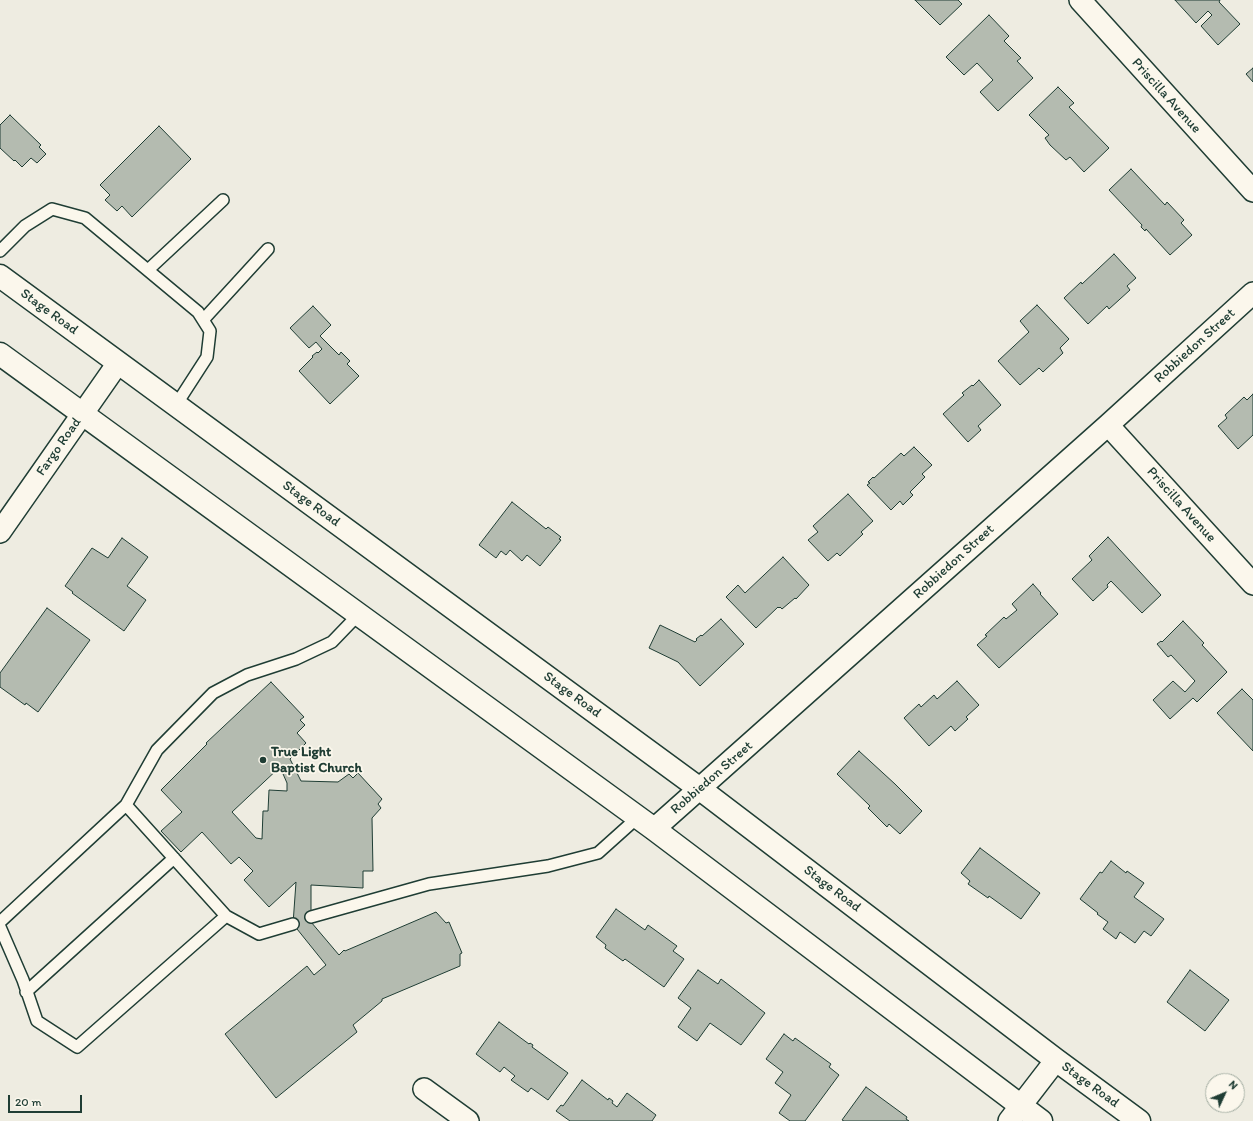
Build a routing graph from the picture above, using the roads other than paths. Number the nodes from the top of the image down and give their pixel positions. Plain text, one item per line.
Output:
1 (1080, 0) edge
2 (1253, 191) edge
3 (223, 200) dead end
4 (268, 250) dead end
5 (0, 251) edge
6 (148, 270) junction
7 (0, 276) edge
8 (1253, 293) edge
9 (203, 320) junction
10 (0, 354) edge
11 (118, 363) junction
12 (176, 405) junction
13 (82, 415) junction
14 (1108, 425) junction
15 (0, 532) edge
16 (1253, 584) edge
17 (358, 615) junction
18 (700, 789) junction
19 (126, 805) junction
20 (645, 823) junction
21 (174, 858) junction
22 (226, 916) junction
23 (311, 917) dead end
24 (0, 922) edge
25 (293, 924) dead end
26 (0, 927) edge
27 (26, 992) junction
28 (1056, 1060) junction
29 (424, 1089) dead end
30 (1015, 1114) edge
31 (468, 1121) edge
32 (1040, 1121) edge
33 (1139, 1121) edge

1 - 2 street, Priscilla Avenue
3 - 6 lane
4 - 9 lane
5 - 6 lane
6 - 9 lane
7 - 11 main road, Stage Road
8 - 14 street, Robbiedon Street
9 - 12 lane
10 - 13 main road
11 - 12 main road, Stage Road
11 - 13 street, Fargo Road
12 - 18 main road, Stage Road
13 - 15 street, Fargo Road
13 - 17 main road
14 - 16 street, Priscilla Avenue
14 - 18 street, Robbiedon Street
17 - 19 lane
17 - 20 main road
18 - 20 street, Robbiedon Street
18 - 28 main road, Stage Road
19 - 21 lane
19 - 24 lane
20 - 23 lane
20 - 30 main road
21 - 22 lane
21 - 27 lane
22 - 25 lane
22 - 27 lane
26 - 27 lane
28 - 30 street
28 - 33 main road, Stage Road
29 - 31 street
30 - 32 main road

